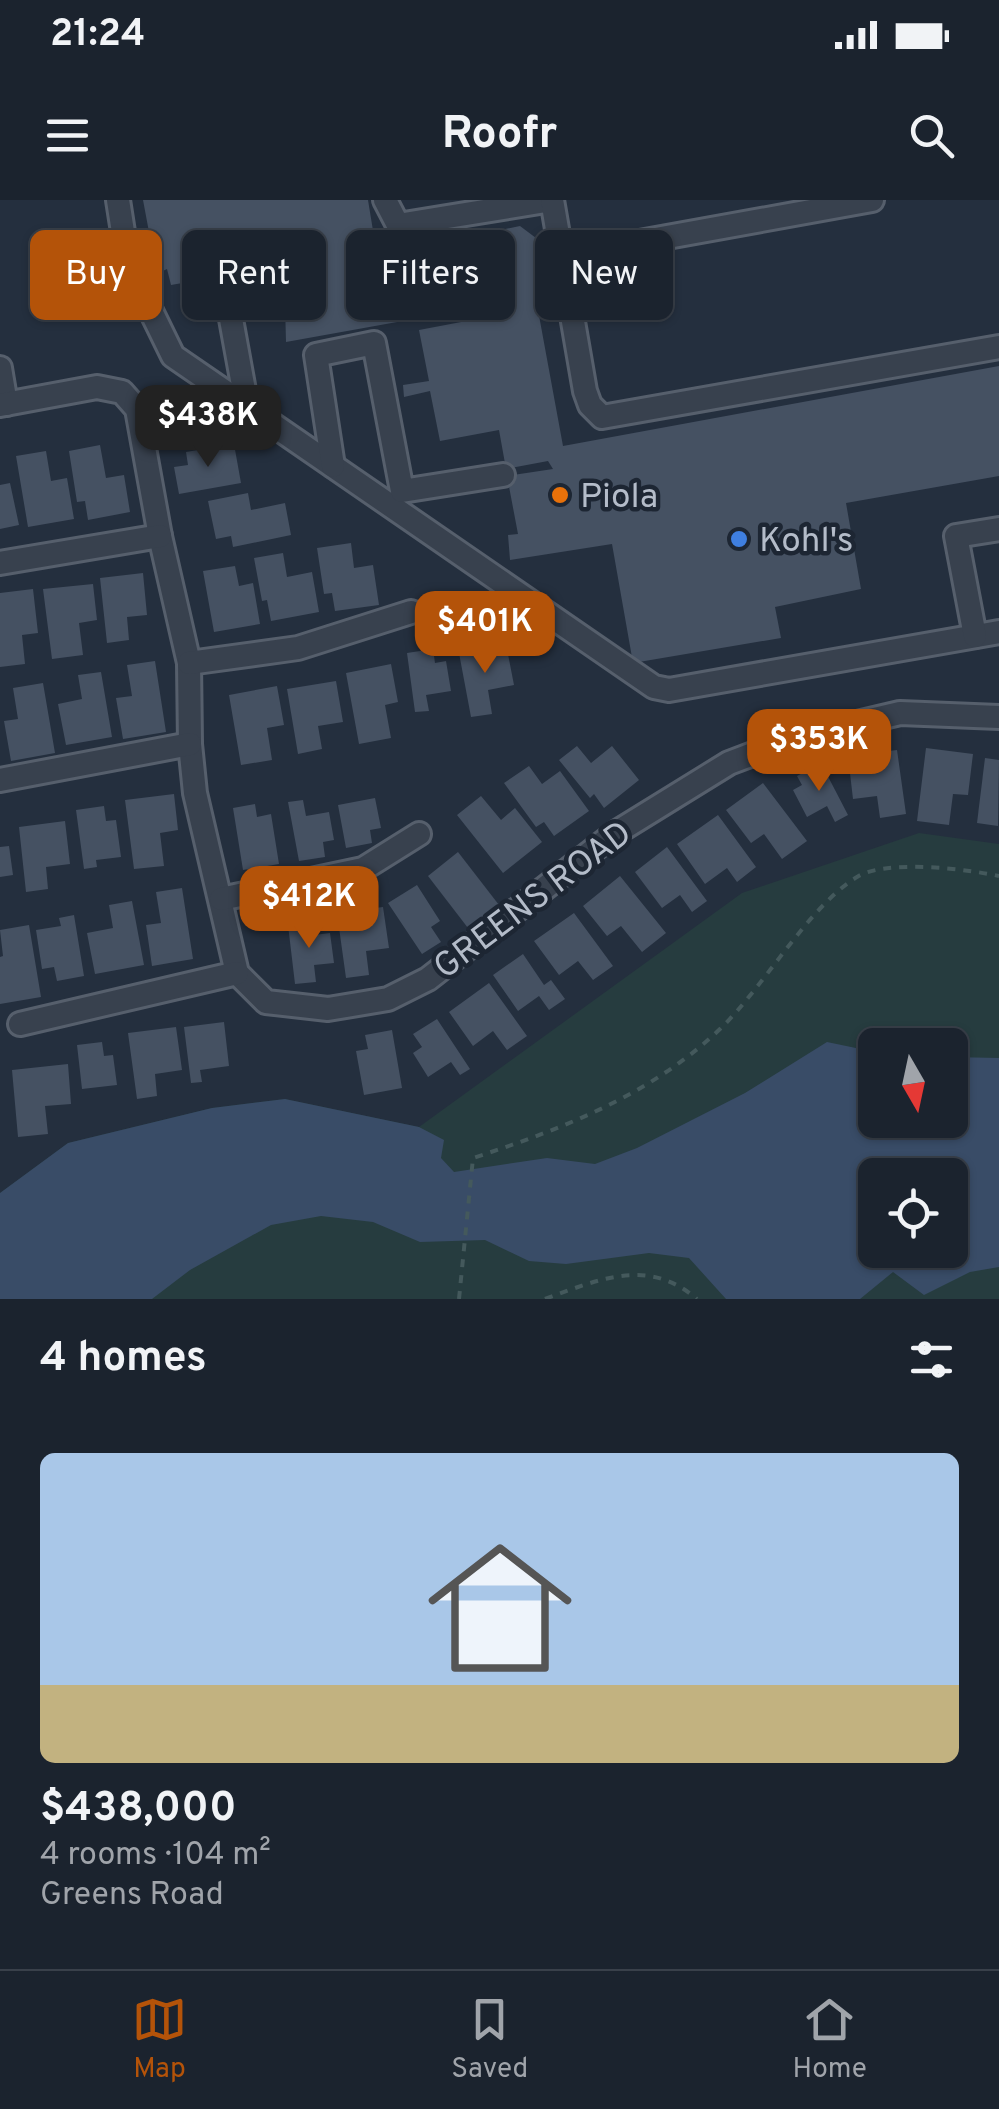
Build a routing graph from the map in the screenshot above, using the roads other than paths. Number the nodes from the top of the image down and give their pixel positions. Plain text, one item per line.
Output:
1 (118, 200) edge
2 (385, 200) edge
3 (552, 200) edge
4 (859, 201) edge
5 (557, 230) edge
6 (673, 235) edge
7 (232, 320) edge
8 (573, 320) edge
9 (999, 347) edge
10 (0, 368) edge
11 (3, 405) edge
12 (247, 407) junction
13 (333, 466) junction
14 (503, 475) dead end
15 (397, 499) junction
16 (999, 528) edge
17 (160, 536) junction
18 (0, 563) edge
19 (411, 612) dead end
20 (999, 632) edge
21 (975, 636) junction
22 (189, 663) junction
23 (999, 718) edge
24 (190, 744) junction
25 (0, 780) edge
26 (418, 834) dead end
27 (222, 899) junction
28 (237, 973) junction
29 (20, 1024) dead end

1 - 12 street
2 - 3 street
3 - 5 street
4 - 6 street
7 - 12 street
8 - 9 street
10 - 11 street
11 - 17 street
12 - 13 street
13 - 15 street
13 - 15 street
14 - 15 street
15 - 21 street
16 - 21 street
17 - 18 street
17 - 22 street
19 - 22 street
20 - 21 street
22 - 24 street
23 - 28 street, GREENS ROAD
24 - 25 street
24 - 27 street
26 - 27 street
27 - 28 street
28 - 29 street

